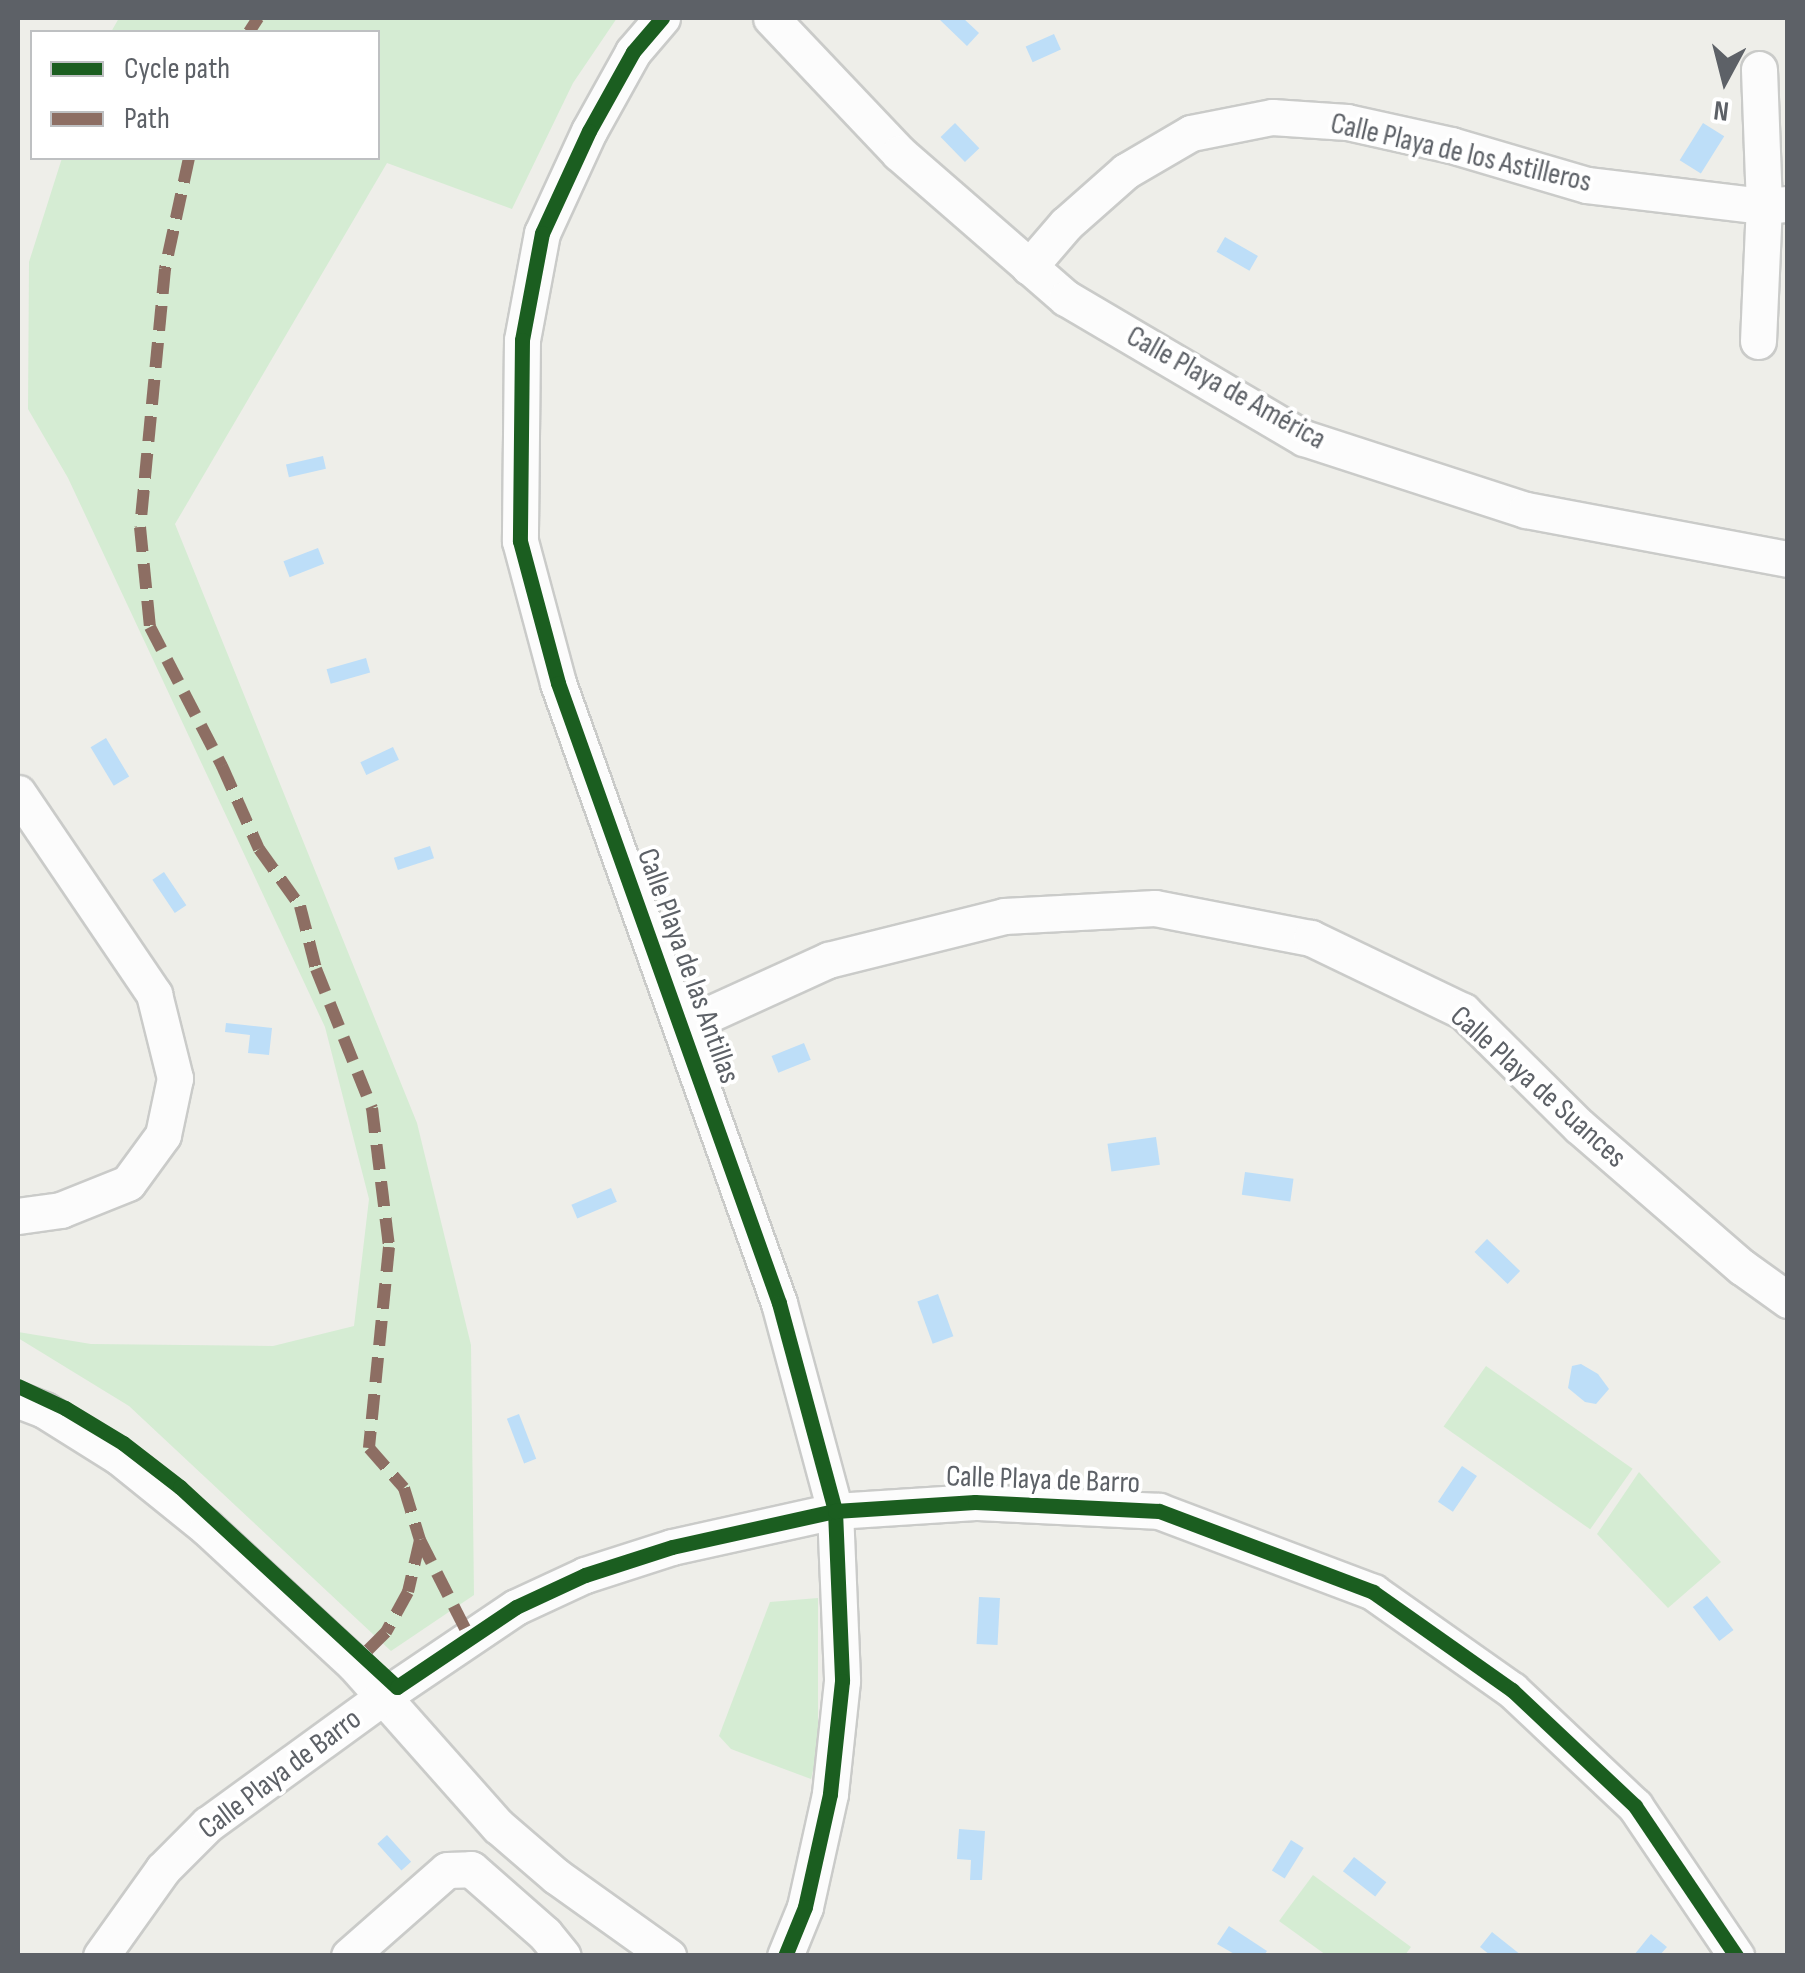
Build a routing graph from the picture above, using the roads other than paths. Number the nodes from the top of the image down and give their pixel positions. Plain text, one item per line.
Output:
1 (662, 18) edge
2 (771, 18) edge
3 (1759, 69) dead end
4 (1776, 205) edge
5 (1029, 267) junction
6 (1758, 341) dead end
7 (1788, 559) edge
8 (18, 793) edge
9 (681, 1027) junction
10 (18, 1216) edge
11 (1788, 1300) edge
12 (18, 1400) edge
13 (834, 1511) junction
14 (384, 1696) junction
15 (556, 1876) junction
16 (526, 1916) junction
17 (101, 1956) edge
18 (348, 1956) edge
19 (563, 1956) edge
20 (668, 1956) edge
21 (785, 1956) edge
22 (1736, 1956) edge

1 - 9 street, Calle Playa de las Antillas
2 - 5 street, Calle Playa de América
3 - 4 street
4 - 5 street, Calle Playa de los Astilleros
4 - 6 street
5 - 7 street, Calle Playa de América
8 - 10 street
9 - 11 street, Calle Playa de Suances
9 - 13 street, Calle Playa de las Antillas
12 - 14 street
13 - 14 street, Calle Playa de Barro
13 - 21 street, Calle Playa de las Antillas
13 - 22 street, Calle Playa de Barro
14 - 15 street
14 - 17 street, Calle Playa de Barro
15 - 16 street
15 - 20 street
16 - 18 street
16 - 19 street

